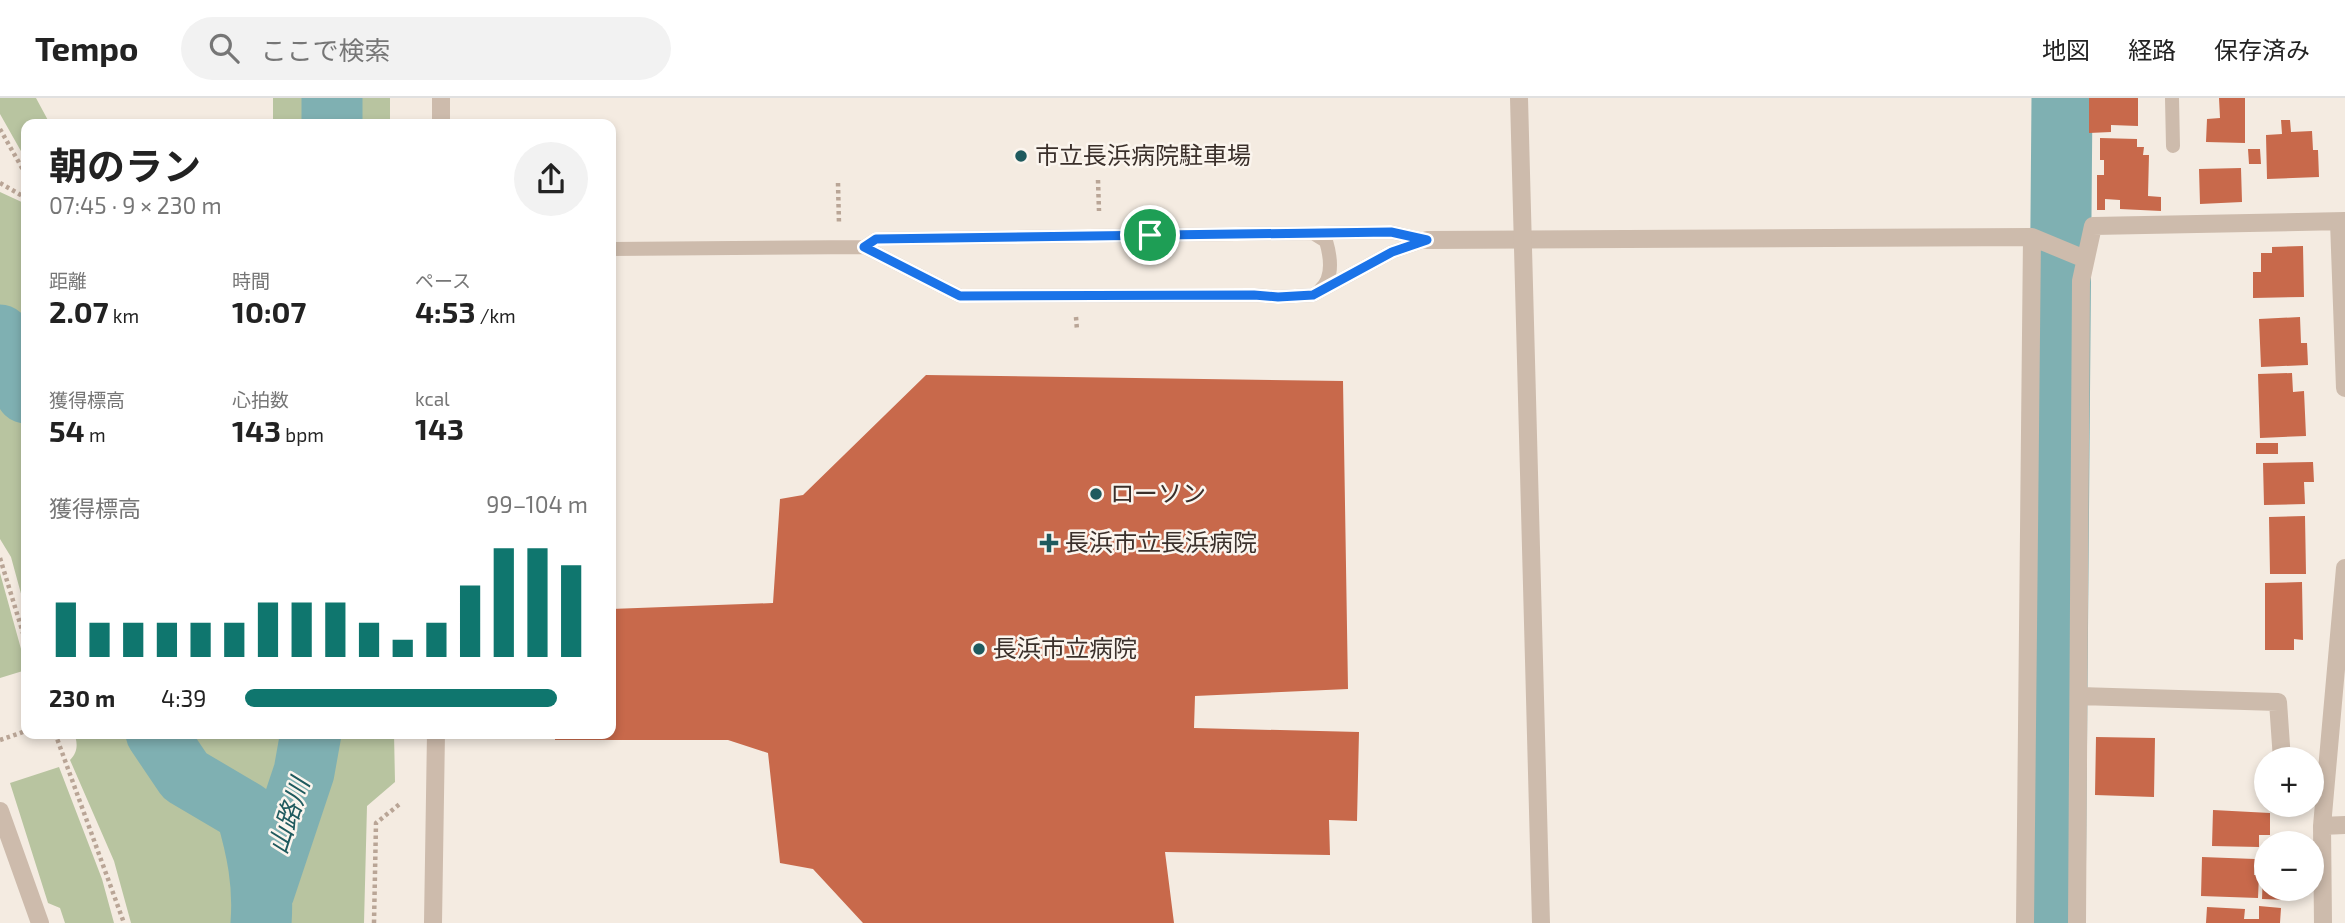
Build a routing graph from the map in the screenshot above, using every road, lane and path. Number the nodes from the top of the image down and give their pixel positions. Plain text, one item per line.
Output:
1 (442, 98) edge
2 (1519, 98) edge
3 (2172, 98) edge
4 (441, 119) edge
5 (0, 129) edge
6 (2173, 146) dead end
7 (21, 167) edge
8 (1098, 180) dead end
9 (0, 183) edge
10 (21, 195) edge
11 (1099, 219) dead end
12 (2342, 221) edge
13 (1313, 233) junction
14 (2032, 237) junction
15 (1427, 240) junction
16 (1523, 240) junction
17 (864, 247) junction
18 (616, 249) edge
19 (2085, 259) junction
20 (1313, 295) junction
21 (2345, 388) edge
22 (0, 558) edge
23 (2345, 568) edge
24 (21, 627) edge
25 (2079, 696) junction
26 (21, 733) edge
27 (57, 739) edge
28 (436, 739) edge
29 (0, 740) edge
30 (2281, 747) edge
31 (2324, 747) edge
32 (401, 803) dead end
33 (0, 811) edge
34 (2321, 817) edge
35 (2345, 825) edge
36 (2322, 826) junction
37 (40, 923) edge
38 (124, 923) edge
39 (374, 923) edge
40 (433, 923) edge
41 (1541, 923) edge
42 (2025, 923) edge
43 (2077, 923) edge
44 (2323, 923) edge

1 - 4 street
2 - 16 street
3 - 6 lane
5 - 7 path
8 - 11 path
9 - 10 path
12 - 19 street
12 - 21 street
13 - 15 lane
13 - 17 lane
13 - 20 lane
14 - 16 street
14 - 19 street
14 - 42 street
15 - 16 street
15 - 20 lane
16 - 41 street
17 - 18 lane
17 - 20 lane
19 - 25 street
22 - 24 path
23 - 31 street
25 - 30 street
25 - 43 street
26 - 29 path
27 - 38 path
28 - 40 street
32 - 39 path
33 - 37 street
34 - 36 street
35 - 36 street
36 - 44 street

